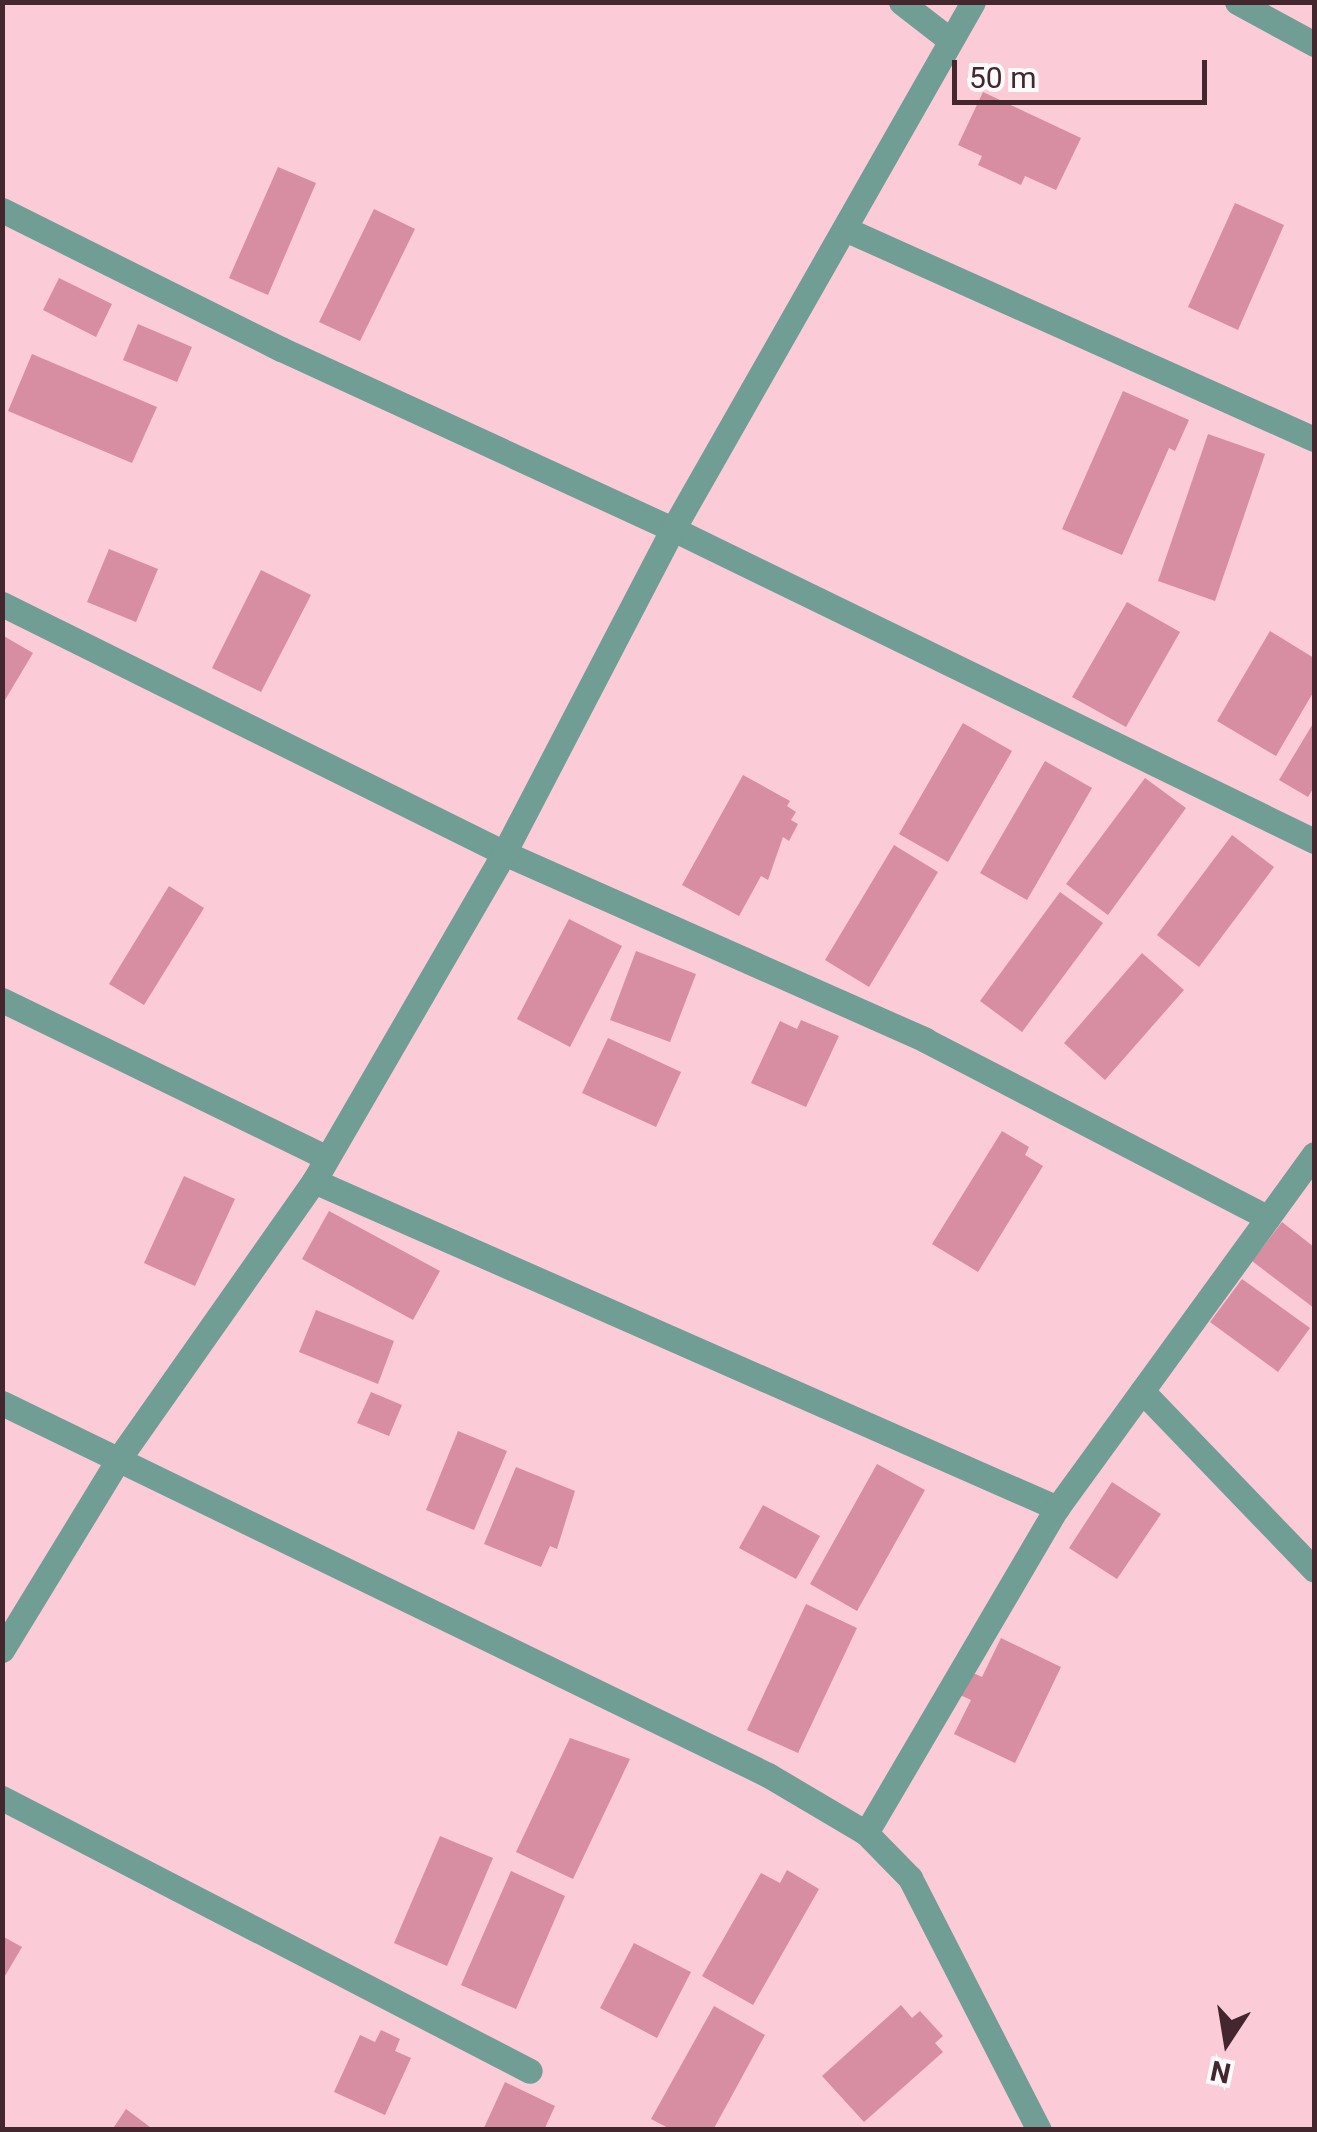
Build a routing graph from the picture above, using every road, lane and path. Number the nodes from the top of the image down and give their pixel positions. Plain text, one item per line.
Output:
1 (900, 2) edge
2 (974, 2) edge
3 (1237, 2) edge
4 (950, 40) junction
5 (1314, 44) edge
6 (2, 210) edge
7 (845, 229) junction
8 (1314, 439) edge
9 (674, 529) junction
10 (2, 604) edge
11 (1314, 841) edge
12 (504, 854) junction
13 (2, 1000) edge
14 (1314, 1154) edge
15 (320, 1170) junction
16 (1268, 1218) junction
17 (1142, 1390) junction
18 (2, 1403) edge
19 (120, 1457) junction
20 (1057, 1508) junction
21 (1314, 1570) edge
22 (2, 1650) edge
23 (2, 1798) edge
24 (866, 1833) junction
25 (530, 2071) dead end
26 (1039, 2130) edge

1 - 4 street
2 - 4 street
3 - 5 street
4 - 7 street
6 - 9 street
7 - 8 street
7 - 9 street
9 - 11 street
9 - 12 street
10 - 12 street
12 - 15 street
12 - 16 street
13 - 15 street
14 - 16 street
15 - 19 street
15 - 20 street
16 - 17 street
17 - 20 street
17 - 21 street
18 - 19 street
19 - 22 street
19 - 24 street
20 - 24 street
23 - 25 street
24 - 26 street

